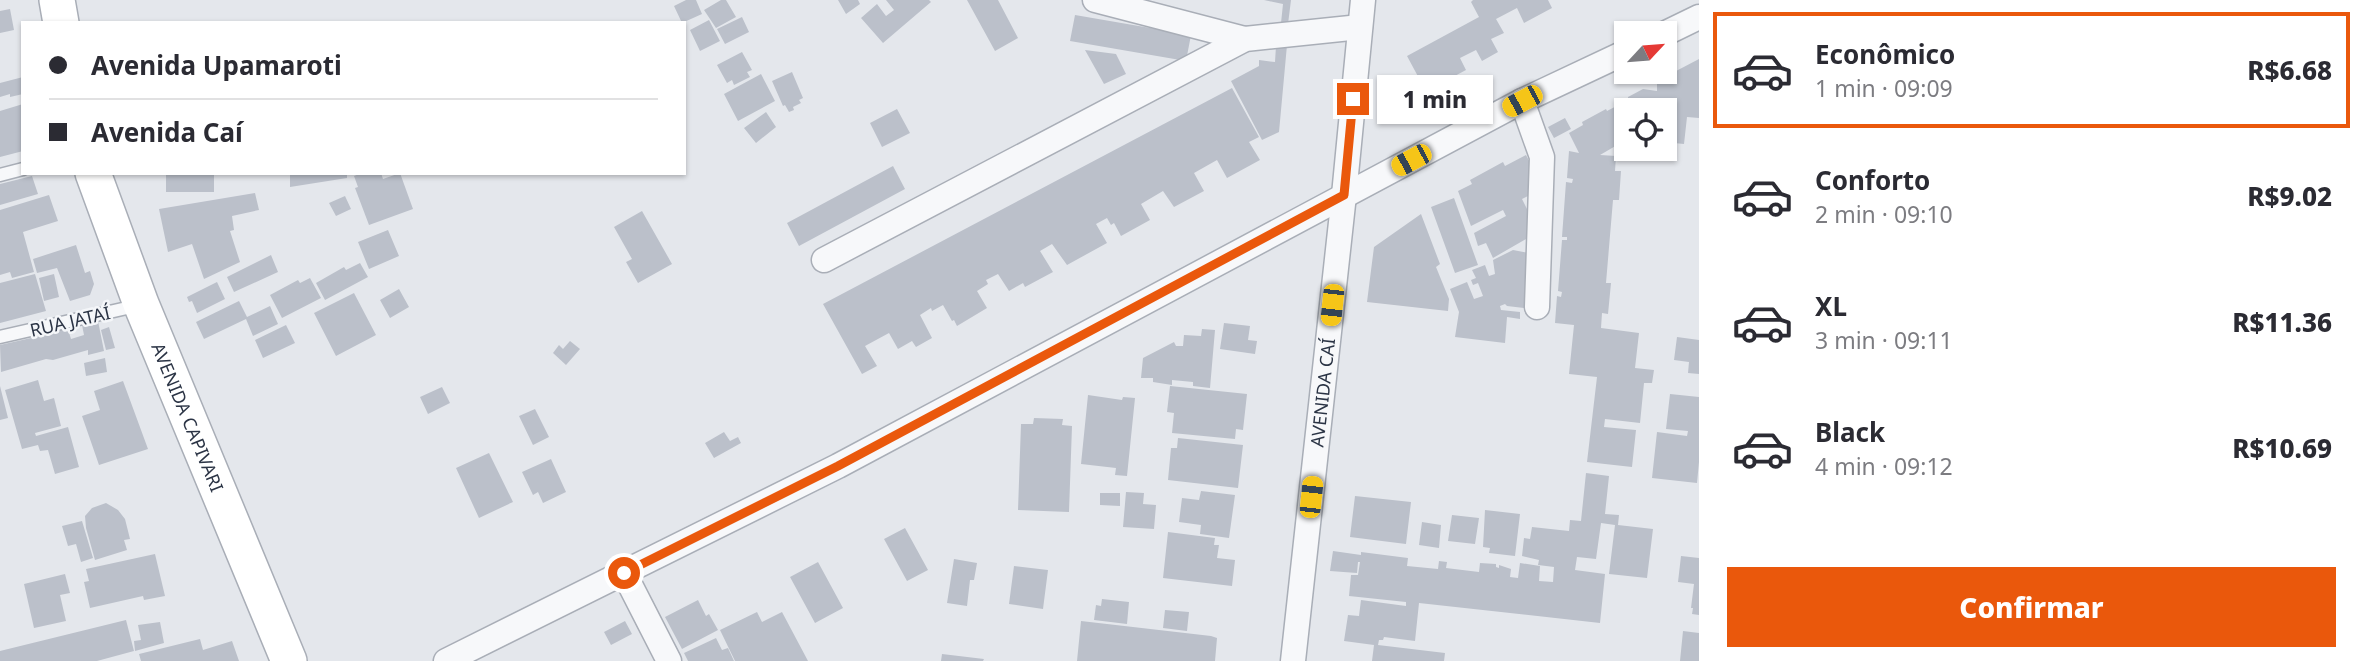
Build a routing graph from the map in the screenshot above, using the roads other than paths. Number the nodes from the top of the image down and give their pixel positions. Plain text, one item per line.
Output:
1 (57, 0) edge
2 (1095, 0) edge
3 (1363, 0) edge
4 (1699, 17) edge
5 (61, 21) edge
6 (1360, 27) junction
7 (1677, 28) edge
8 (1245, 39) junction
9 (1614, 58) edge
10 (1522, 101) junction
11 (21, 170) edge
12 (94, 175) edge
13 (0, 176) edge
14 (1344, 195) junction
15 (824, 260) dead end
16 (141, 304) junction
17 (1537, 307) dead end
18 (0, 337) edge
19 (624, 573) junction
20 (289, 661) edge
21 (446, 661) edge
22 (669, 661) edge
23 (1293, 661) edge

1 - 5 street
2 - 8 street
3 - 6 street, AVENIDA CAÍ
4 - 7 street
6 - 8 street
6 - 14 street, AVENIDA CAÍ
8 - 15 street
9 - 10 street
10 - 14 street
10 - 17 street
11 - 13 lane
12 - 16 street, AVENIDA CAPIVARI
14 - 19 street
14 - 23 street, AVENIDA CAÍ
16 - 18 lane, RUA JATAÍ
16 - 20 street, AVENIDA CAPIVARI
19 - 21 street
19 - 22 street

